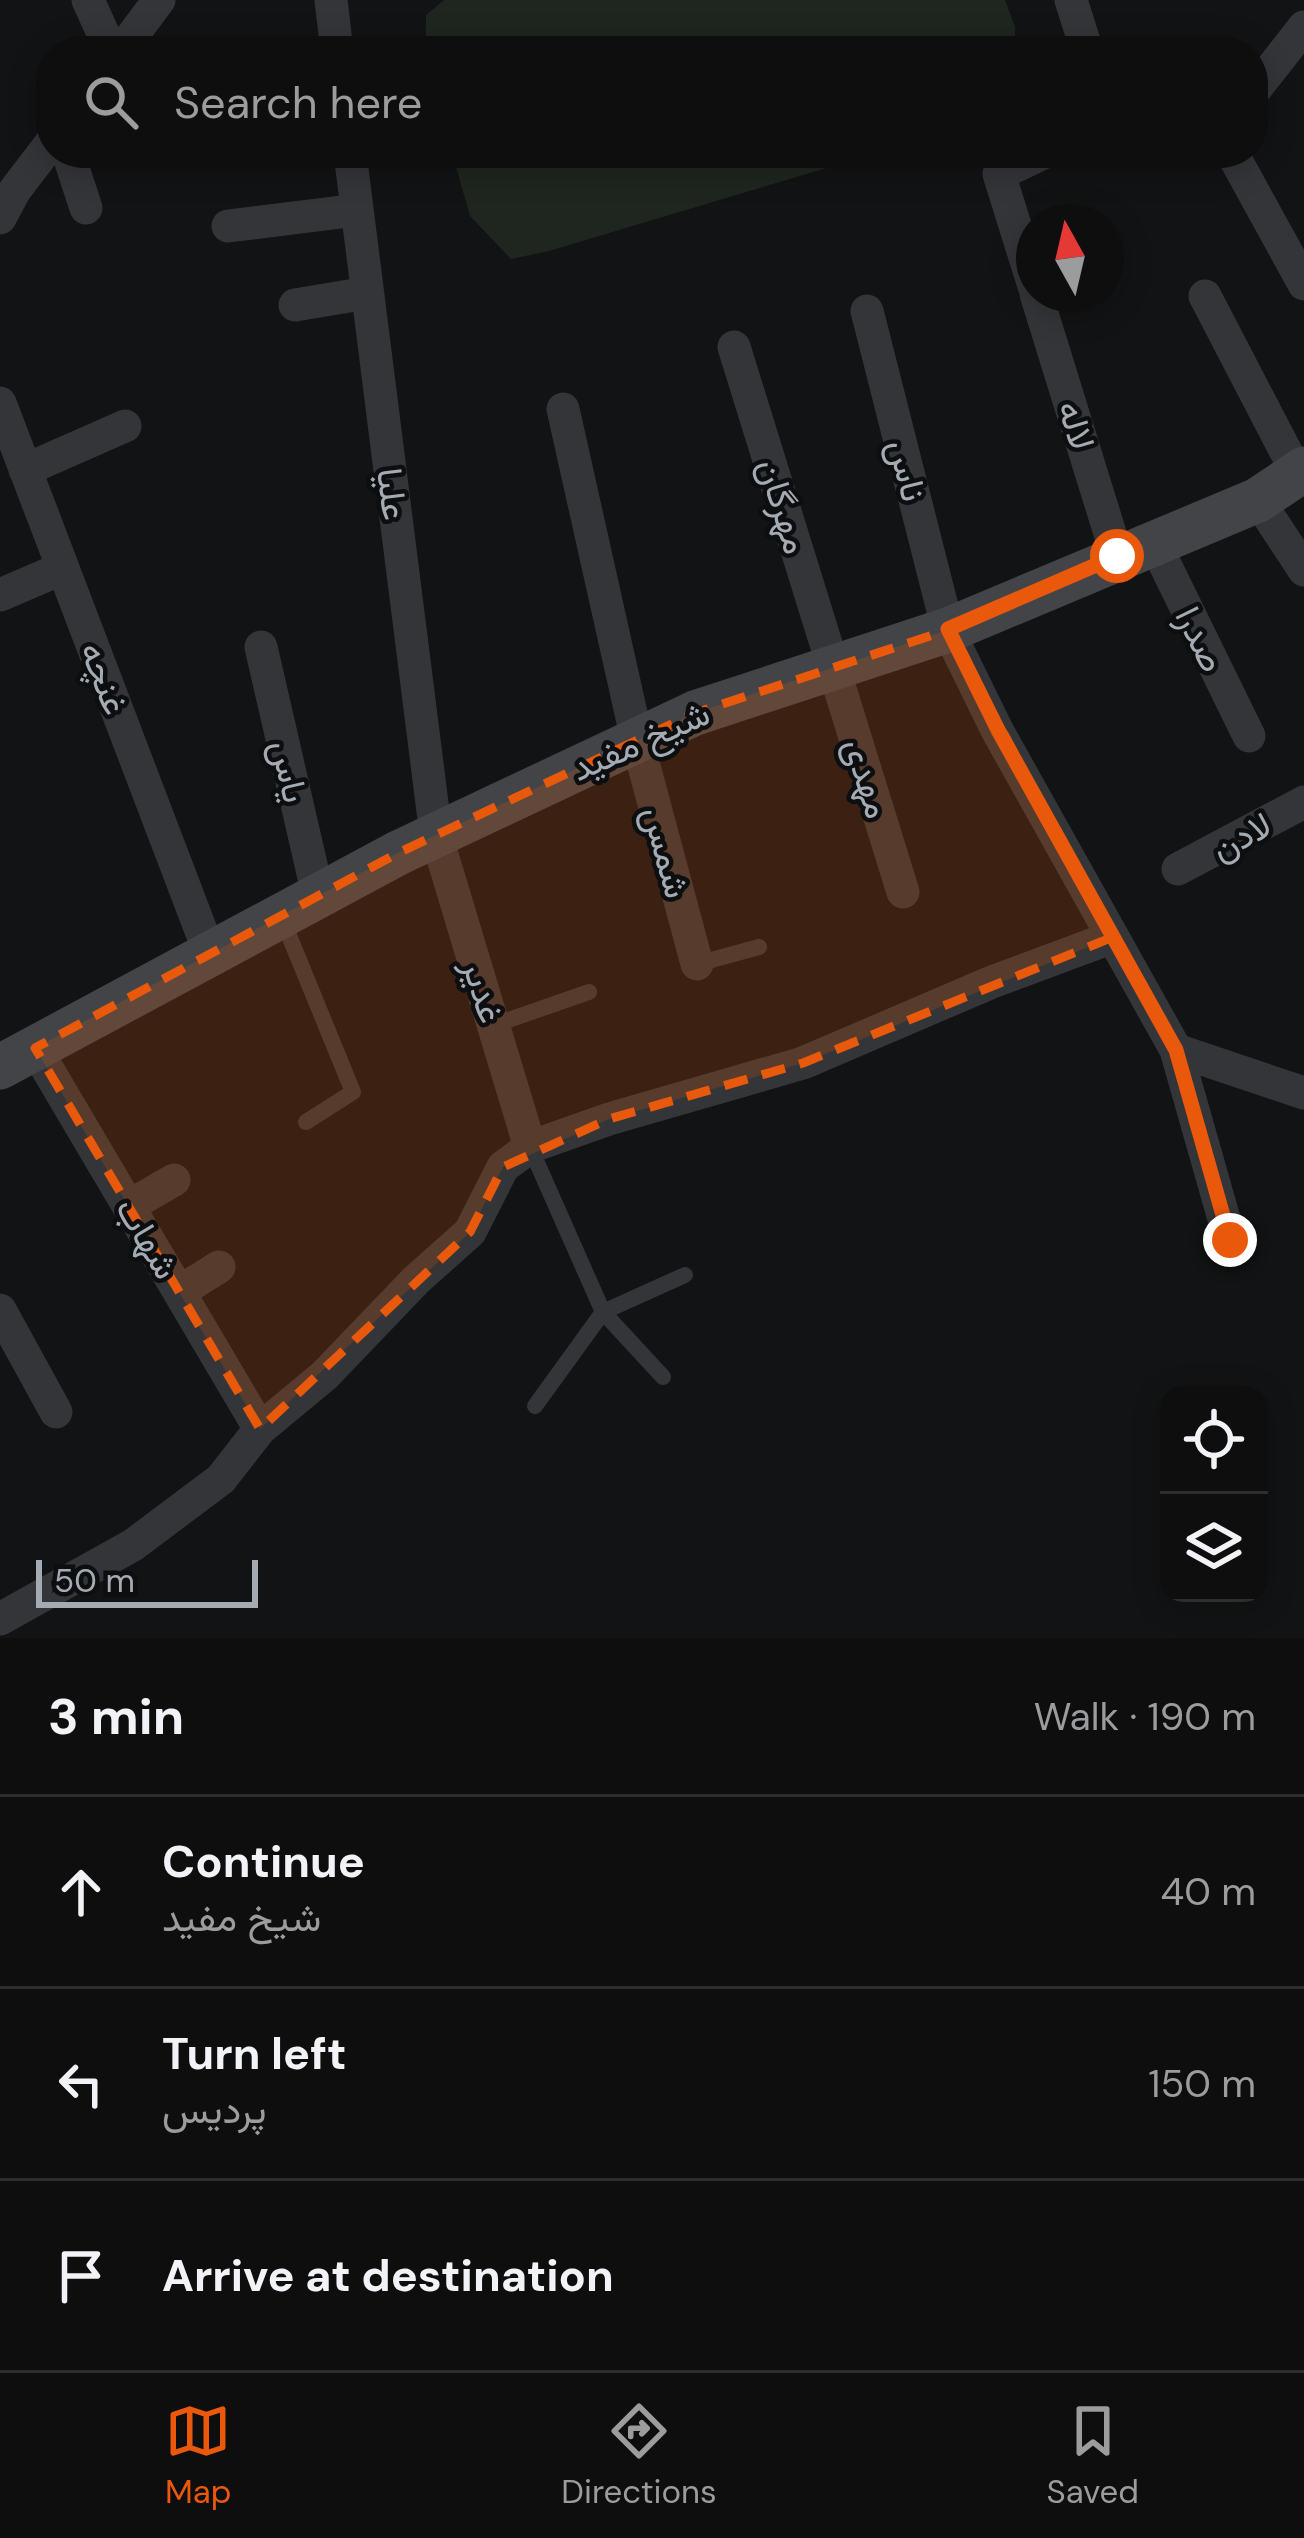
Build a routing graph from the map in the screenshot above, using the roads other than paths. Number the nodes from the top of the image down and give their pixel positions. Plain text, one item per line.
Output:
1 (88, 0) edge
2 (159, 0) edge
3 (331, 0) edge
4 (1071, 0) edge
5 (1304, 27) edge
6 (105, 36) edge
7 (132, 36) edge
8 (335, 36) edge
9 (1083, 36) edge
10 (1268, 73) edge
11 (36, 159) edge
12 (73, 168) edge
13 (352, 168) edge
14 (1012, 168) edge
15 (1240, 168) edge
16 (5, 191) edge
17 (86, 208) dead end
18 (357, 210) junction
19 (228, 226) dead end
20 (1016, 229) edge
21 (1304, 284) edge
22 (368, 293) junction
23 (1205, 296) dead end
24 (295, 305) dead end
25 (867, 311) dead end
26 (1044, 312) edge
27 (734, 346) dead end
28 (0, 403) edge
29 (563, 409) dead end
30 (125, 426) dead end
31 (25, 470) junction
32 (1301, 471) edge
33 (1258, 500) junction
34 (1136, 549) junction
35 (63, 568) junction
36 (1304, 570) edge
37 (0, 595) edge
38 (948, 629) junction
39 (261, 646) dead end
40 (833, 664) junction
41 (1249, 736) dead end
42 (638, 740) junction
43 (1304, 802) edge
44 (436, 835) junction
45 (1178, 869) dead end
46 (903, 892) dead end
47 (300, 906) junction
48 (1113, 937) junction
49 (759, 946) dead end
50 (210, 954) junction
51 (697, 964) joint
52 (589, 992) dead end
53 (494, 1025) junction
54 (1176, 1050) junction
55 (18, 1057) edge
56 (1304, 1093) edge
57 (307, 1122) dead end
58 (530, 1147) junction
59 (174, 1180) dead end
60 (129, 1206) junction
61 (1230, 1240) dead end
62 (219, 1267) dead end
63 (685, 1275) dead end
64 (179, 1292) junction
65 (0, 1310) edge
66 (603, 1312) junction
67 (663, 1377) dead end
68 (536, 1406) dead end
69 (56, 1412) dead end
70 (260, 1429) junction
71 (0, 1619) edge

1 - 6 street
2 - 7 street
3 - 8 street
4 - 9 street
5 - 10 street
11 - 16 street
12 - 17 street
13 - 18 street, علیا
14 - 20 street, لاله
15 - 21 street
18 - 19 street
18 - 22 street, علیا
22 - 24 street
22 - 44 street, علیا
23 - 32 street
25 - 38 street, ناس
26 - 34 street, لاله
27 - 40 street, مهرگان
28 - 31 street, غنچه
29 - 42 street, شمس
30 - 31 street
31 - 35 street, غنچه
32 - 33 main road, شیخ مفید
33 - 34 main road, شیخ مفید
33 - 36 street
34 - 38 main road, شیخ مفید
34 - 41 street, صدرا
35 - 37 street
35 - 50 street, غنچه
38 - 40 main road, شیخ مفید
38 - 48 street, ناس
39 - 47 street, یاس
40 - 42 main road, شیخ مفید
40 - 46 street, مهدی
42 - 44 main road, شیخ مفید
42 - 51 street, شمس
43 - 45 street, لادن
44 - 47 main road, شیخ مفید
44 - 53 street, غدیر
47 - 50 main road, شیخ مفید
47 - 57 lane
48 - 54 street, ناس
48 - 58 street
49 - 51 lane
50 - 55 main road, شیخ مفید
52 - 53 lane
53 - 58 street, غدیر
54 - 56 street
54 - 61 street, ناس
55 - 60 street, شهاب
58 - 66 lane
58 - 70 street
59 - 60 street
60 - 64 street, شهاب
62 - 64 street
63 - 66 lane
64 - 70 street, شهاب
65 - 69 street
66 - 67 lane
66 - 68 lane
70 - 71 street

